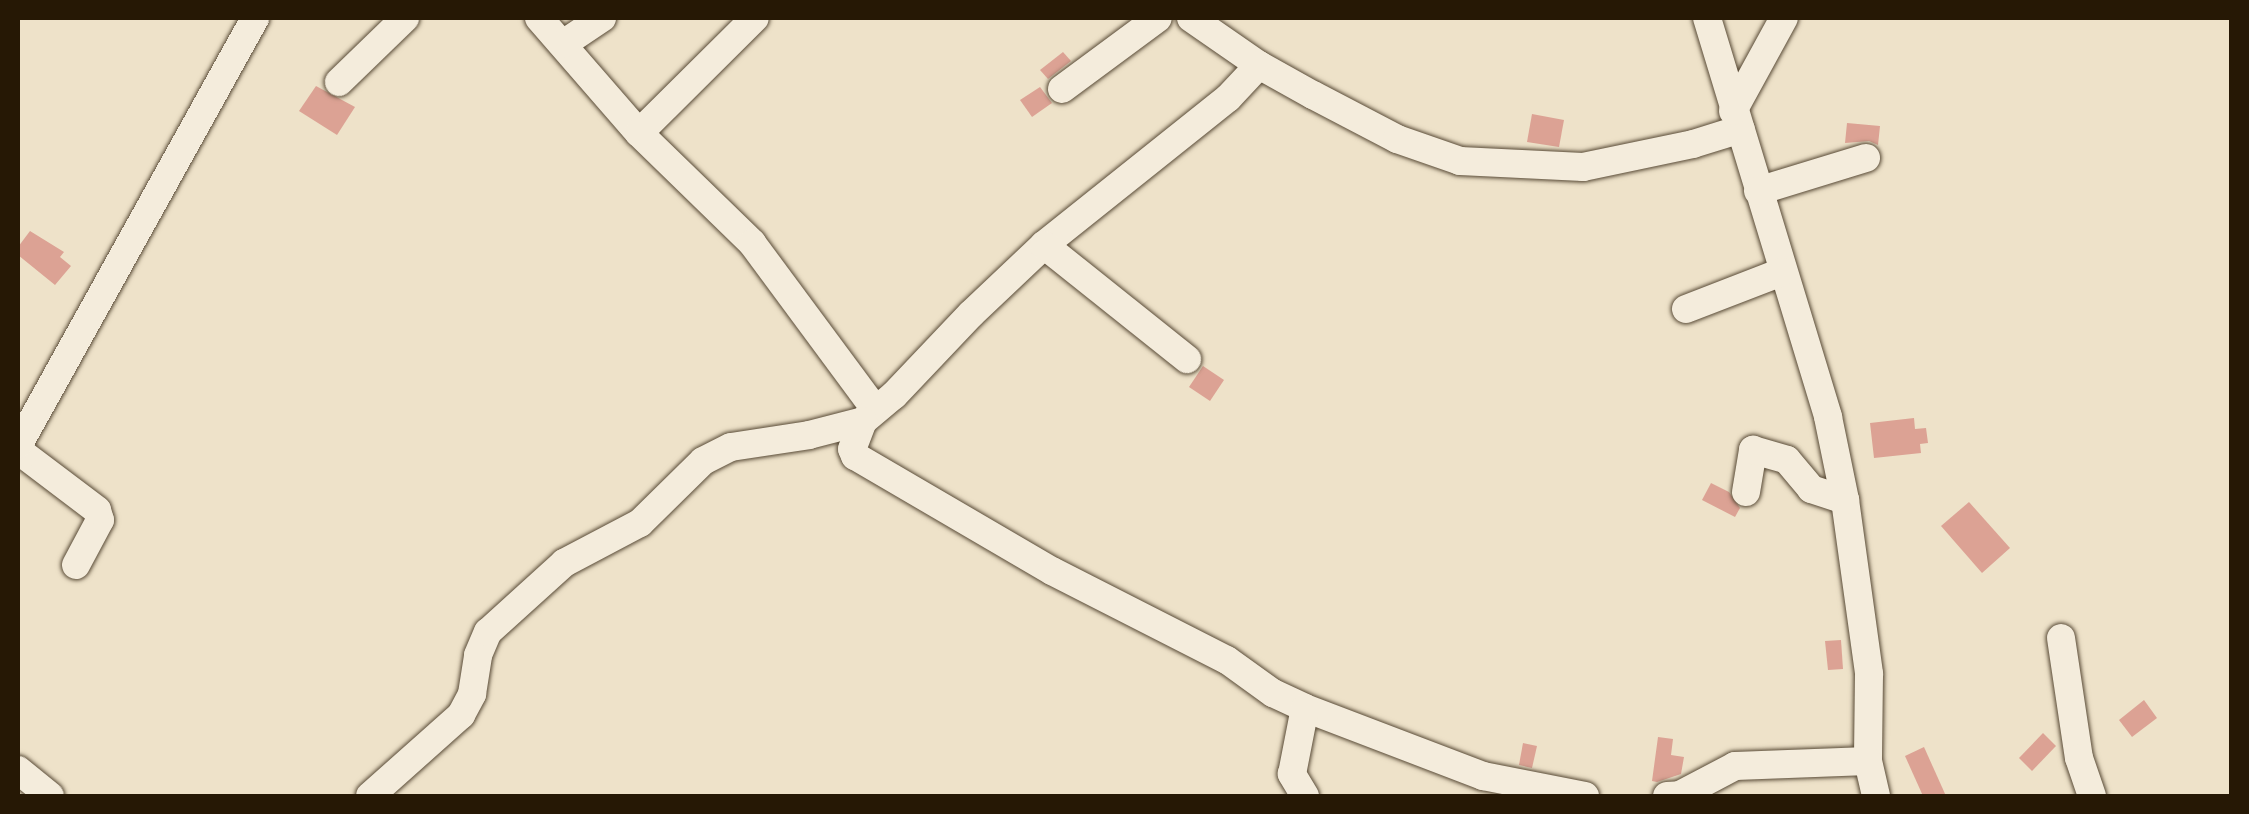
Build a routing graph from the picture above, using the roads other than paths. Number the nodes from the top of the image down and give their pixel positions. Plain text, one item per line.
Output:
1 (255, 18) edge
2 (405, 18) edge
3 (539, 18) edge
4 (602, 18) edge
5 (755, 18) edge
6 (1158, 18) edge
7 (1191, 18) edge
8 (1707, 18) edge
9 (1784, 18) edge
10 (563, 44) junction
11 (1259, 65) junction
12 (339, 82) dead end
13 (1062, 89) dead end
14 (1737, 120) junction
15 (638, 133) junction
16 (1866, 158) dead end
17 (1758, 191) junction
18 (1044, 245) junction
19 (1782, 272) junction
20 (1686, 309) dead end
21 (1188, 359) dead end
22 (869, 415) junction
23 (1746, 492) dead end
24 (1845, 500) junction
25 (76, 566) dead end
26 (2061, 638) dead end
27 (1304, 708) junction
28 (1868, 761) junction
29 (18, 770) edge
30 (50, 796) edge
31 (370, 796) edge
32 (1304, 796) edge
33 (1585, 796) edge
34 (1667, 796) edge
35 (1876, 796) edge
36 (2092, 796) edge

1 - 25 street
2 - 12 street
3 - 10 street
4 - 10 street
5 - 15 street
6 - 13 street
7 - 11 street
8 - 14 street
9 - 14 street
10 - 15 street
11 - 14 street
11 - 18 street
14 - 17 street
15 - 22 street
16 - 17 street
17 - 19 street
18 - 21 street
18 - 22 street
19 - 20 street
19 - 24 street
22 - 27 street
22 - 31 street
23 - 24 street
24 - 28 street
26 - 36 street
27 - 32 street
27 - 33 street
28 - 34 street
28 - 35 street
29 - 30 street

